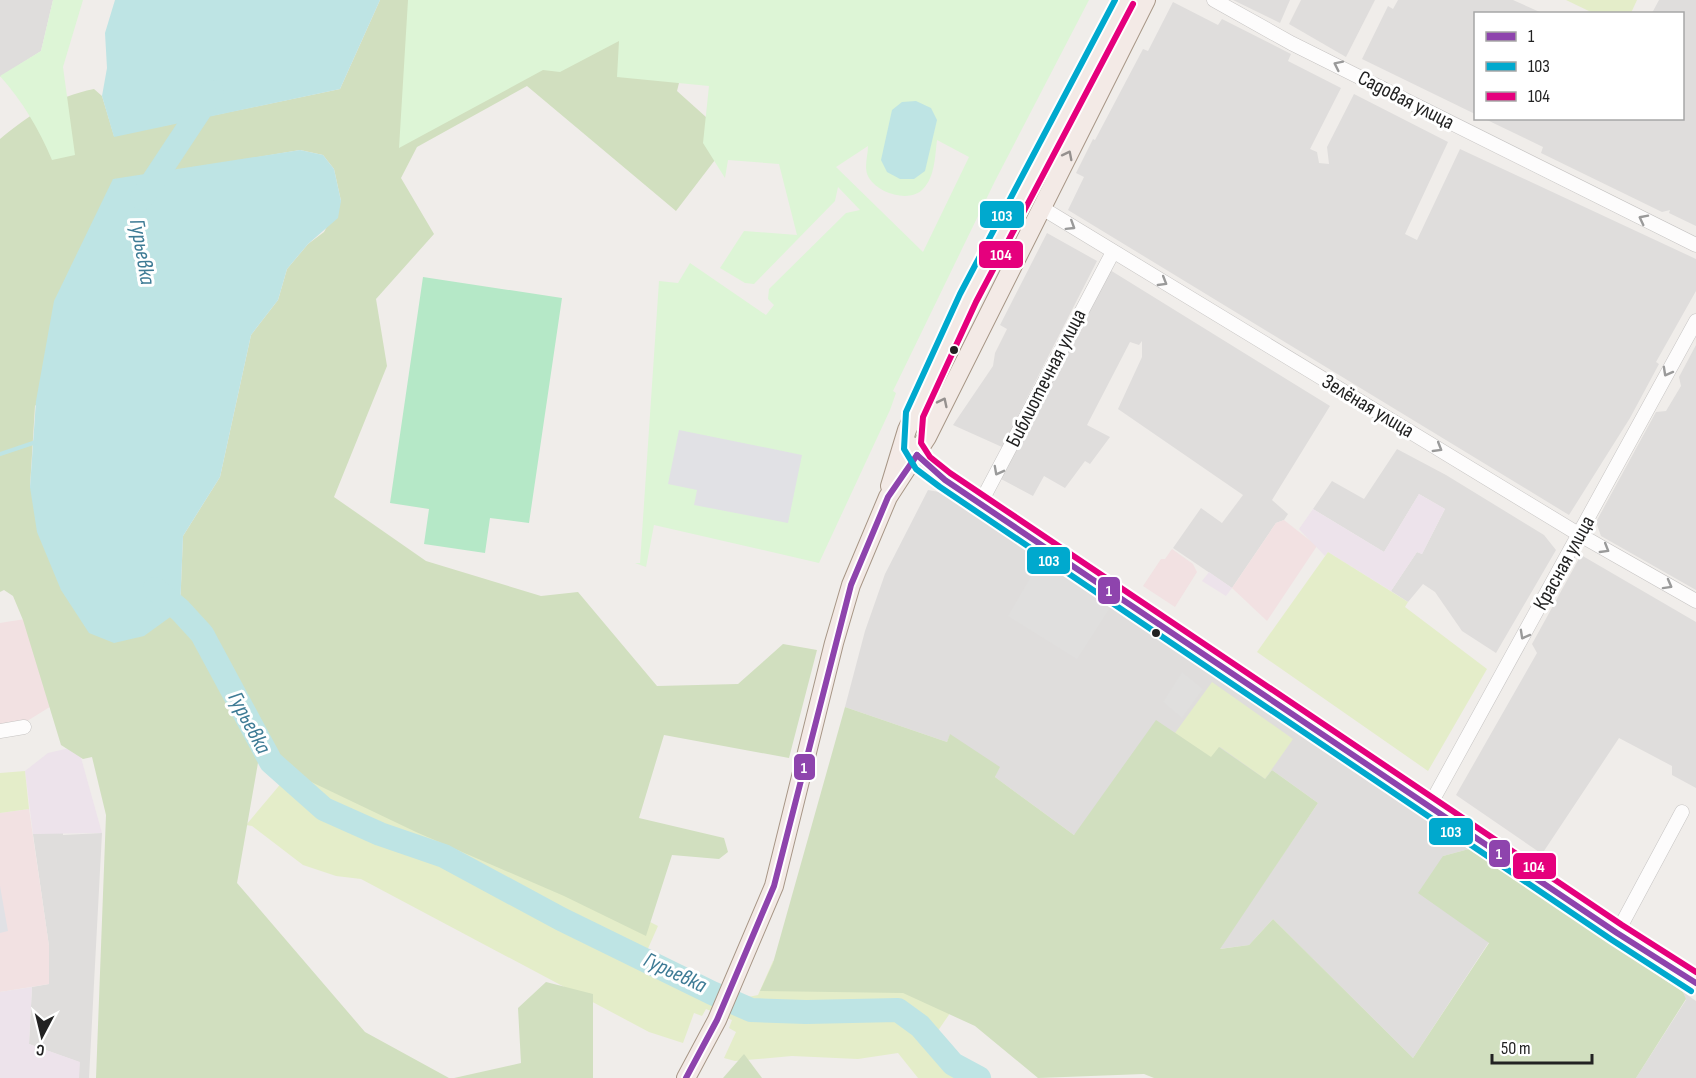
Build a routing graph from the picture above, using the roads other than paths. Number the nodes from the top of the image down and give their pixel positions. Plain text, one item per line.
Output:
1 (1125, 0) edge
2 (1146, 0) edge
3 (1214, 0) edge
4 (1042, 208) junction
5 (1696, 245) edge
6 (1113, 252) junction
7 (1696, 321) edge
8 (914, 415) junction
9 (918, 460) junction
10 (939, 476) junction
11 (892, 485) junction
12 (980, 504) joint
13 (1580, 535) junction
14 (1696, 601) edge
15 (24, 727) dead end
16 (0, 730) edge
17 (1430, 805) dead end
18 (1682, 812) dead end
19 (1617, 933) dead end
20 (686, 1078) edge

1 - 8 main road
4 -> 2 main road
5 -> 3 street, Садовая улица
4 -> 6 street, Зелёная улица
9 -> 4 main road
6 -> 12 street, Библиотечная улица
6 -> 13 street, Зелёная улица
7 -> 13 street, Красная улица
8 - 9 main road
8 - 11 main road
9 - 10 main road
9 - 11 main road
10 - 11 main road
10 - 12 main road
11 - 20 main road
13 -> 14 street, Зелёная улица
13 -> 17 street, Красная улица
15 - 16 street
18 - 19 street

